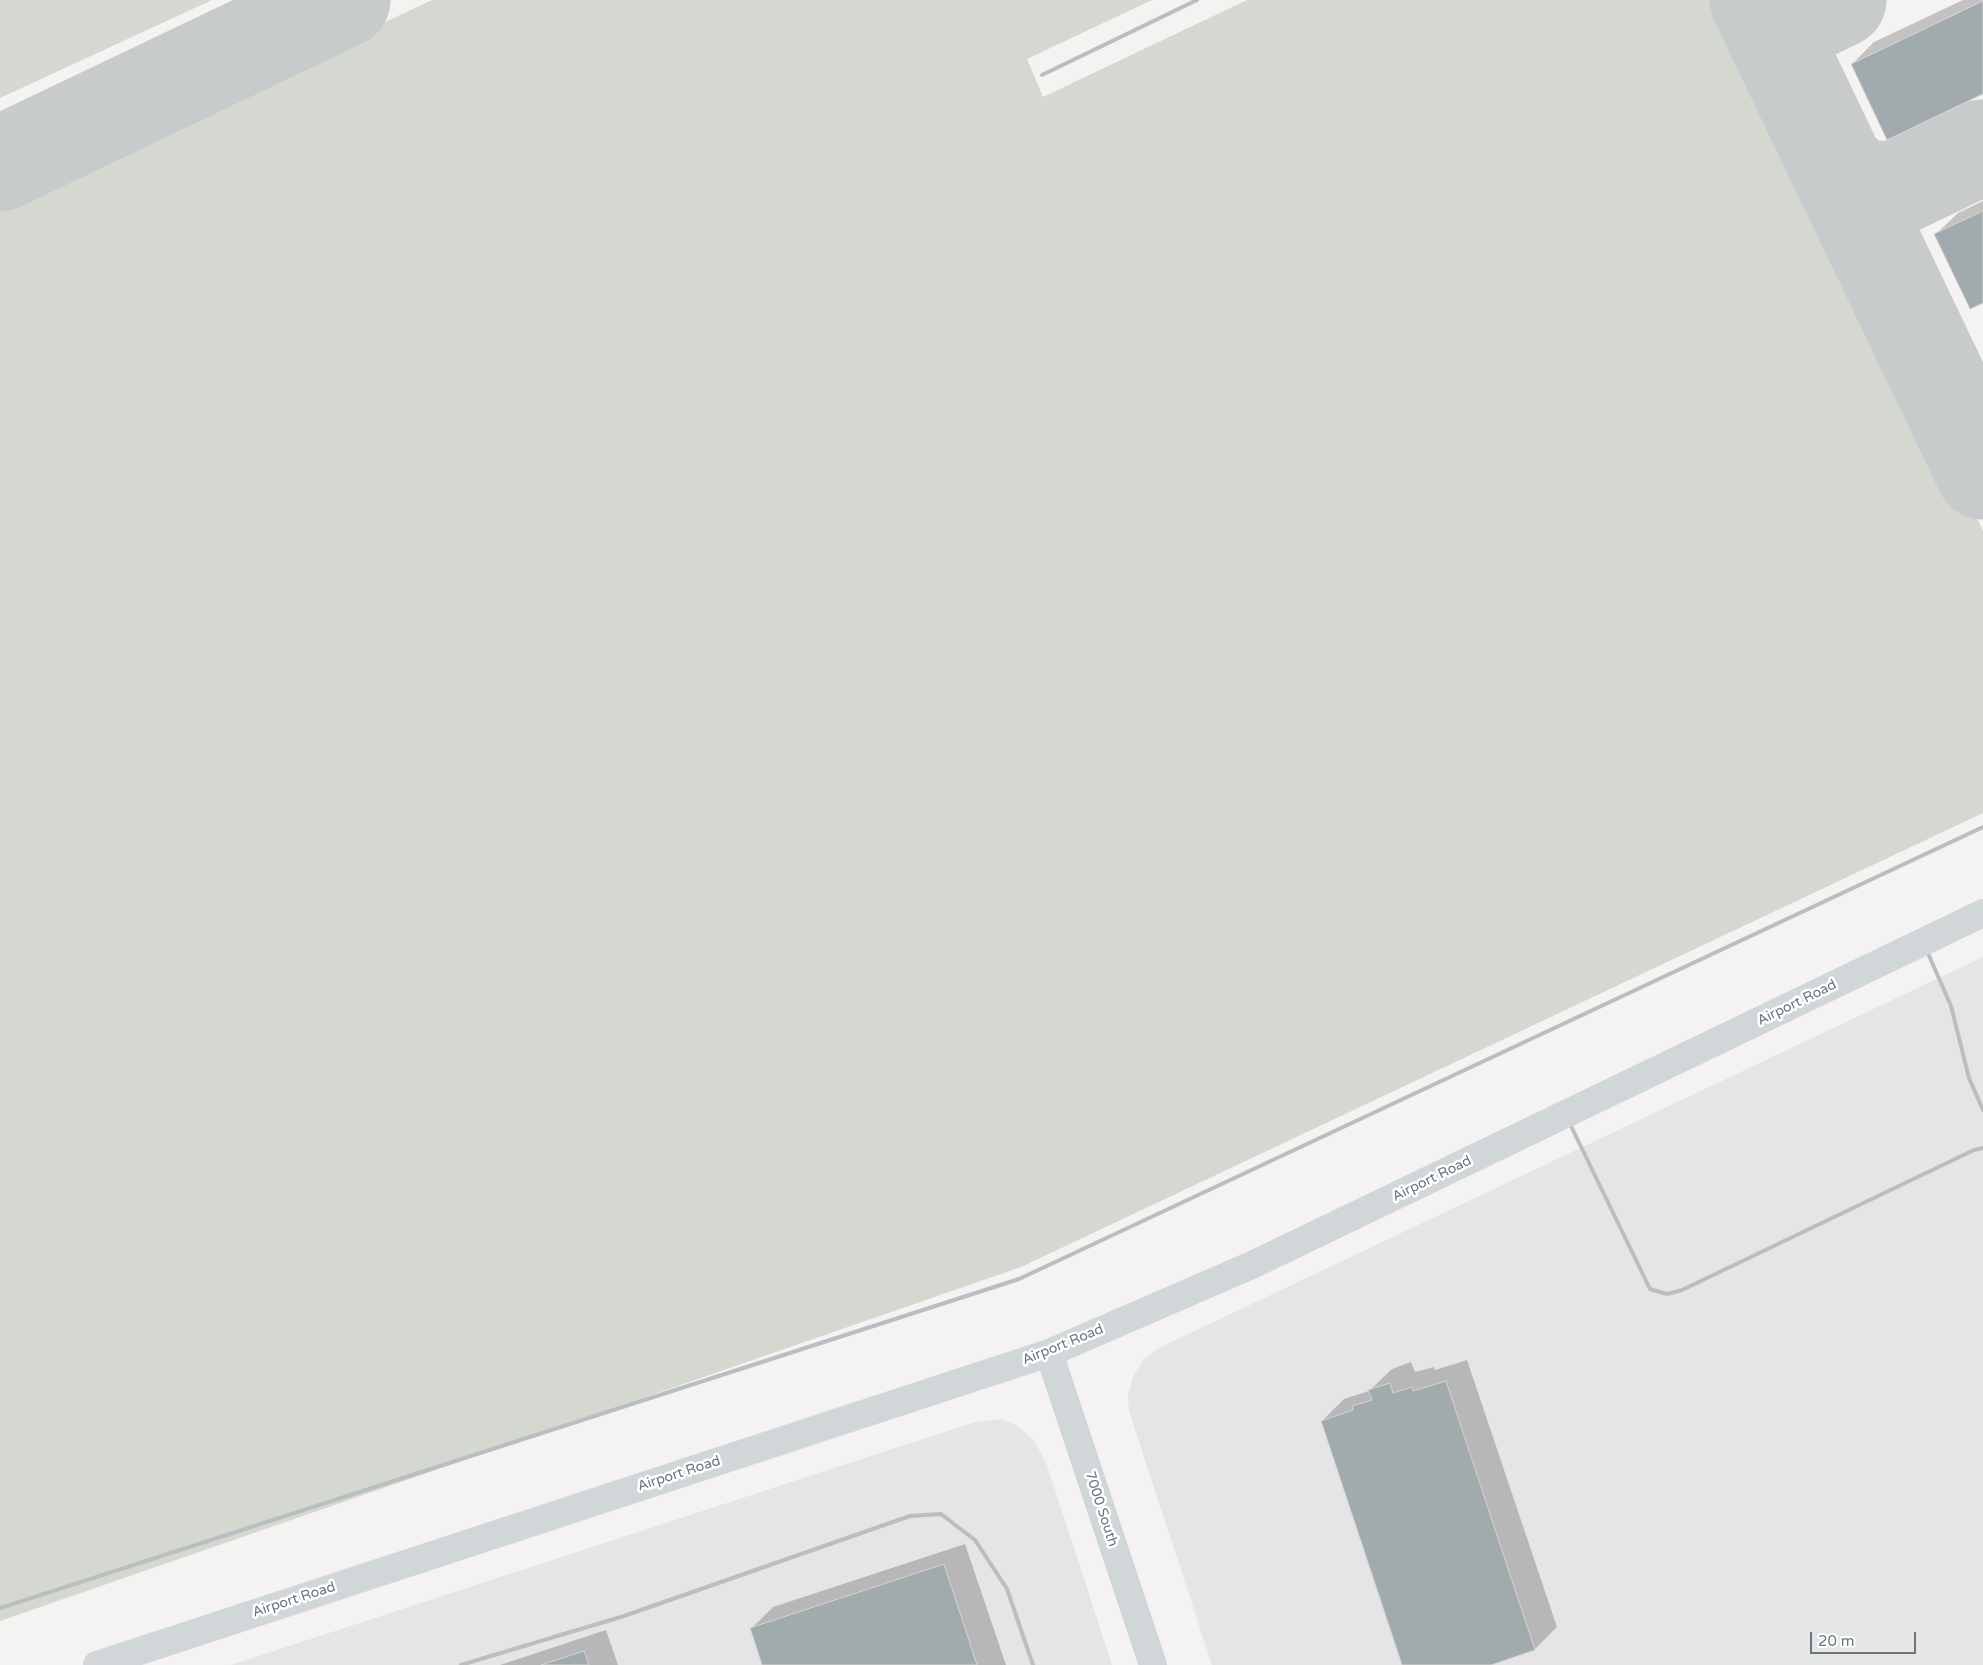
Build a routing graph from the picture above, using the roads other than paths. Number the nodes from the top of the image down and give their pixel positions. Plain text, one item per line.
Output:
1 (1197, 0) edge
2 (1042, 75) dead end
3 (1983, 827) edge
4 (1983, 914) edge
5 (1923, 942) junction
6 (1983, 1110) edge
7 (1565, 1115) junction
8 (1983, 1148) edge
9 (1049, 1353) junction
10 (0, 1608) edge
11 (98, 1665) edge
12 (461, 1665) edge
13 (1033, 1665) edge
14 (1153, 1665) edge

1 - 2 lane
3 - 10 lane
4 - 5 street, Airport Road
5 - 6 lane
5 - 7 street, Airport Road
7 - 8 lane
7 - 9 street, Airport Road
9 - 11 street, Airport Road
9 - 14 street, 7000 South
12 - 13 lane

